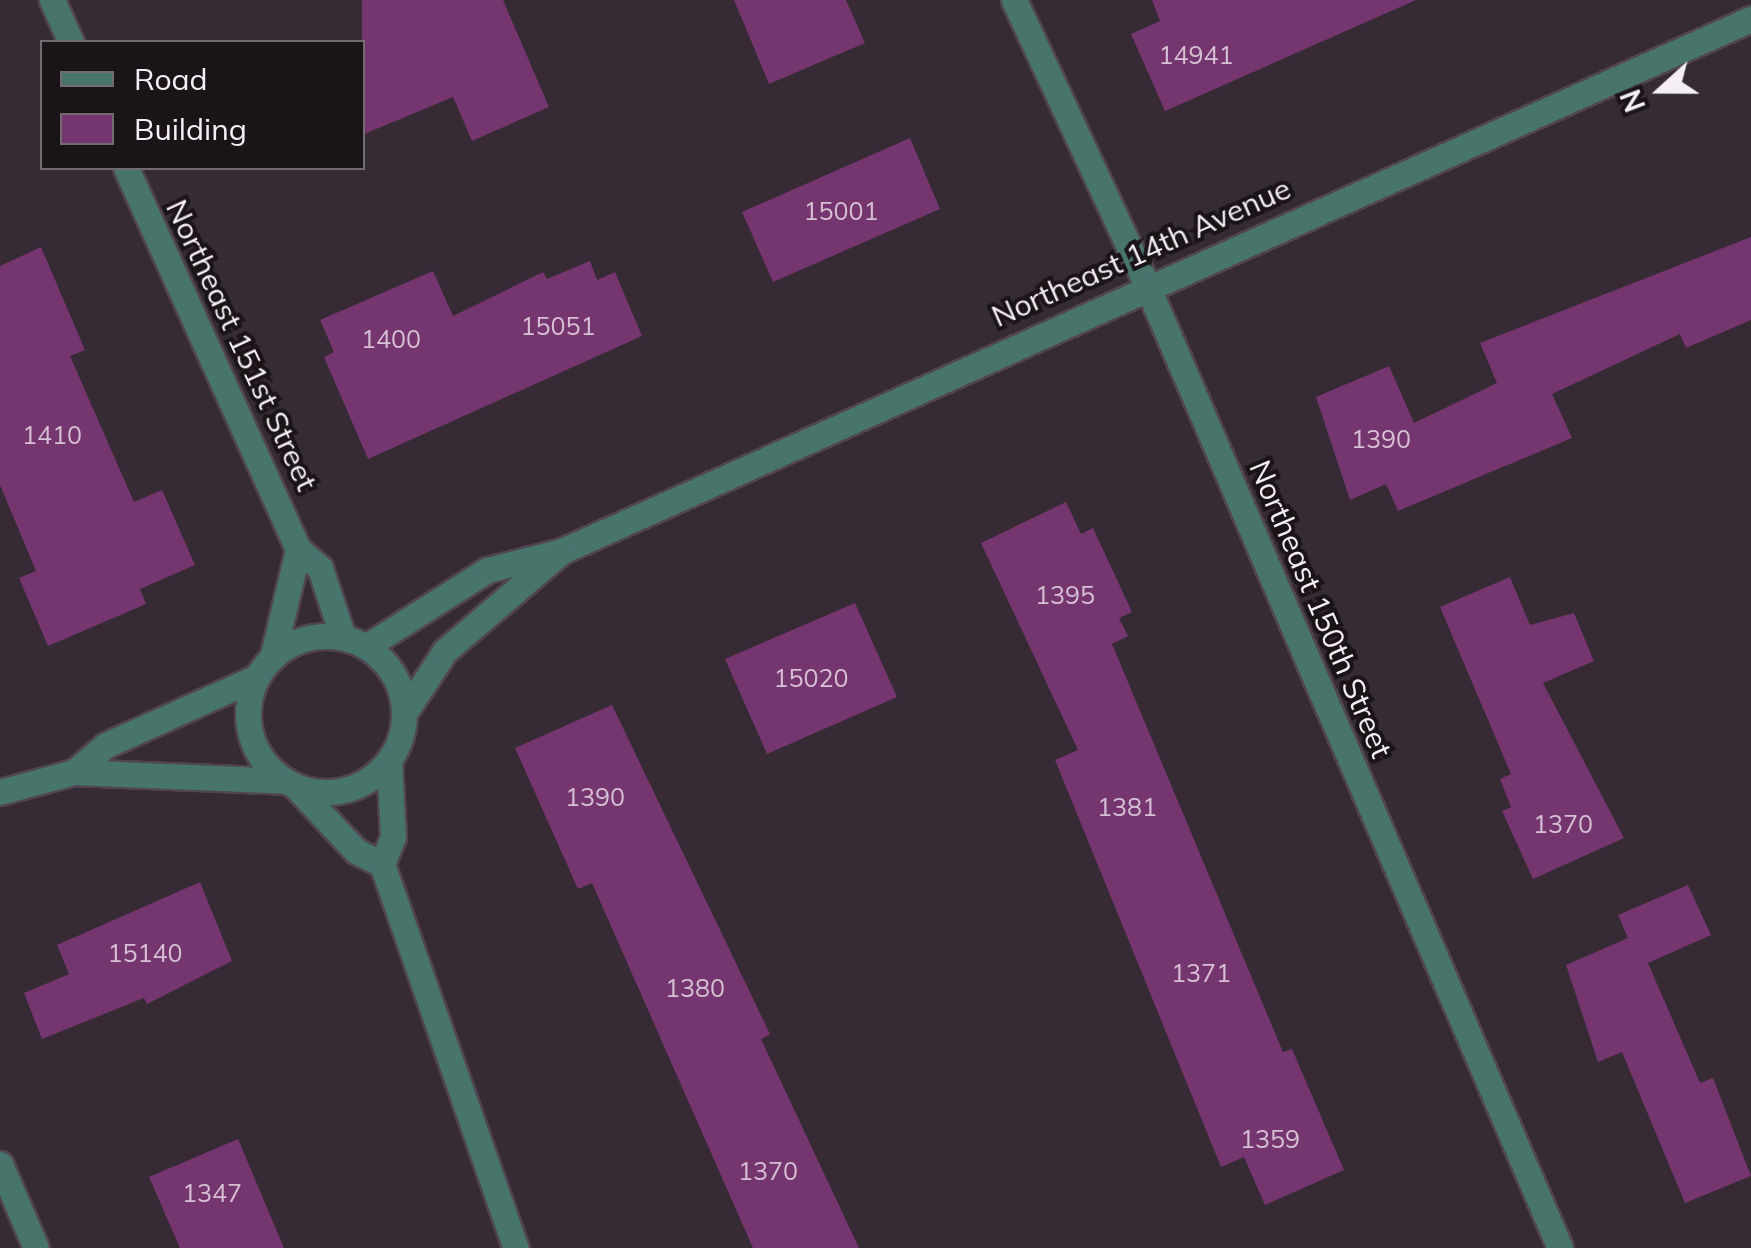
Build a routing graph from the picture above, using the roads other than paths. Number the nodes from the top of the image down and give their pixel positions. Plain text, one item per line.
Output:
1 (52, 0) edge
2 (1014, 0) edge
3 (1751, 19) edge
4 (70, 40) edge
5 (127, 170) edge
6 (1146, 284) junction
7 (298, 549) junction
8 (562, 551) junction
9 (355, 642) junction
10 (265, 667) junction
11 (405, 712) junction
12 (389, 761) junction
13 (74, 772) junction
14 (291, 784) junction
15 (0, 792) edge
16 (382, 864) junction
17 (0, 1164) edge
18 (36, 1248) edge
19 (516, 1248) edge
20 (1560, 1248) edge

1 - 4 street
2 - 6 street, Northeast 150th Street
3 - 6 street, Northeast 14th Avenue
5 - 7 street, Northeast 151st Street
6 - 8 street, Northeast 14th Avenue
6 - 20 street, Northeast 150th Street
7 - 9 street, Northeast 151st Street
7 - 10 street
8 - 9 street, Northeast 14th Avenue
8 - 11 street, Northeast 14th Avenue
9 - 10 street
9 - 11 street
10 - 13 street
10 - 14 street
11 - 12 street
12 - 14 street
12 - 16 street
13 - 14 street
13 - 15 street
14 - 16 street
16 - 19 street
17 - 18 street

